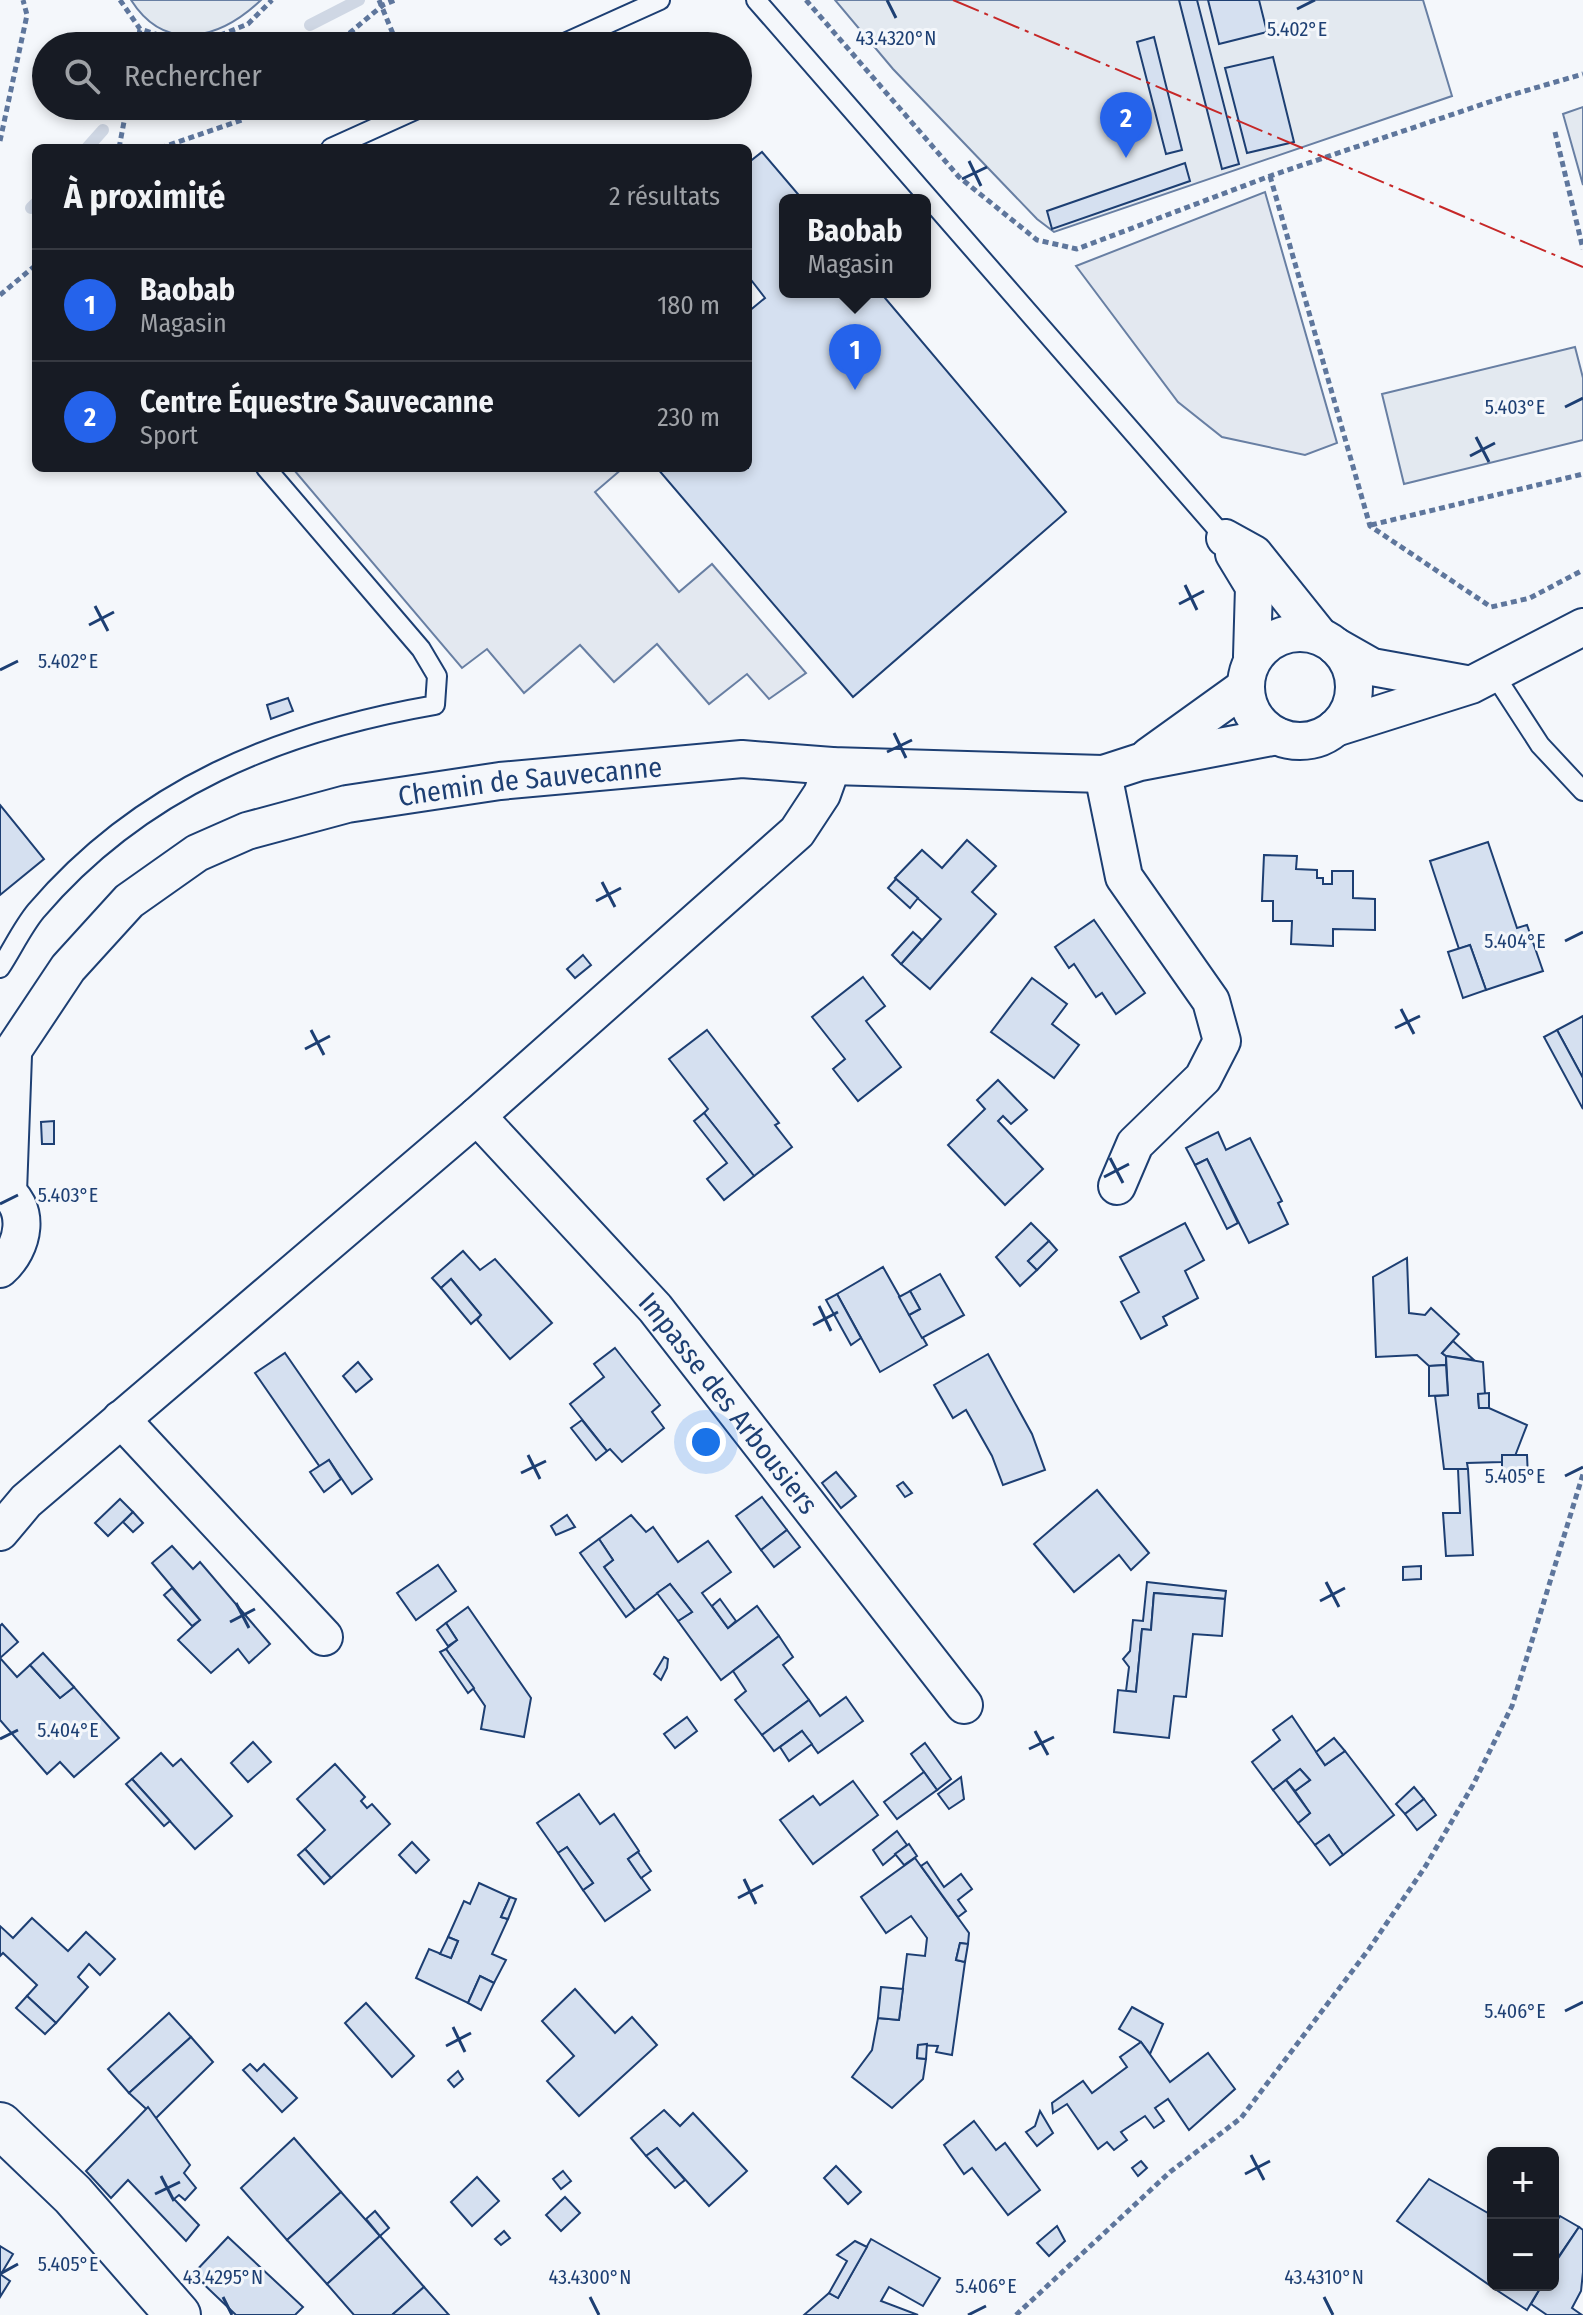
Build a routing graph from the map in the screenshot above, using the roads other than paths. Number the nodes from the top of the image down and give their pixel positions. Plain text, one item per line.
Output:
1 (660, 0) edge
2 (756, 0) edge
3 (589, 32) edge
4 (393, 120) edge
5 (340, 144) edge
6 (925, 194) edge
7 (931, 201) edge
8 (269, 472) edge
9 (1225, 538) junction
10 (1583, 627) edge
11 (1327, 640) junction
12 (1249, 672) junction
13 (1483, 679) junction
14 (1335, 728) junction
15 (1277, 736) junction
16 (1140, 762) junction
17 (832, 766) junction
18 (1103, 774) junction
19 (1583, 791) edge
20 (0, 968) edge
21 (7, 1065) edge
22 (477, 1116) junction
23 (1117, 1186) dead end
24 (4, 1190) edge
25 (0, 1269) edge
26 (121, 1419) junction
27 (0, 1532) edge
28 (324, 1637) dead end
29 (964, 1705) dead end
30 (0, 2125) edge
31 (178, 2315) edge

1 - 3 lane
2 - 6 lane
4 - 5 lane
7 - 9 lane
8 - 20 lane
9 - 11 street
9 - 12 street
10 - 13 street
11 - 12 street
11 - 13 street
11 - 14 street
12 - 15 street
12 - 16 street, Chemin de Sauvecanne
13 - 14 street
13 - 19 lane
14 - 15 street
15 - 16 street, Chemin de Sauvecanne
16 - 18 street, Chemin de Sauvecanne
17 - 18 street, Chemin de Sauvecanne
17 - 21 street, Chemin de Sauvecanne
17 - 22 street
18 - 23 street
21 - 24 street, Chemin de Sauvecanne
22 - 26 street
22 - 29 street, Impasse des Arbousiers
24 - 25 street
26 - 27 street
26 - 28 street
30 - 31 main road

